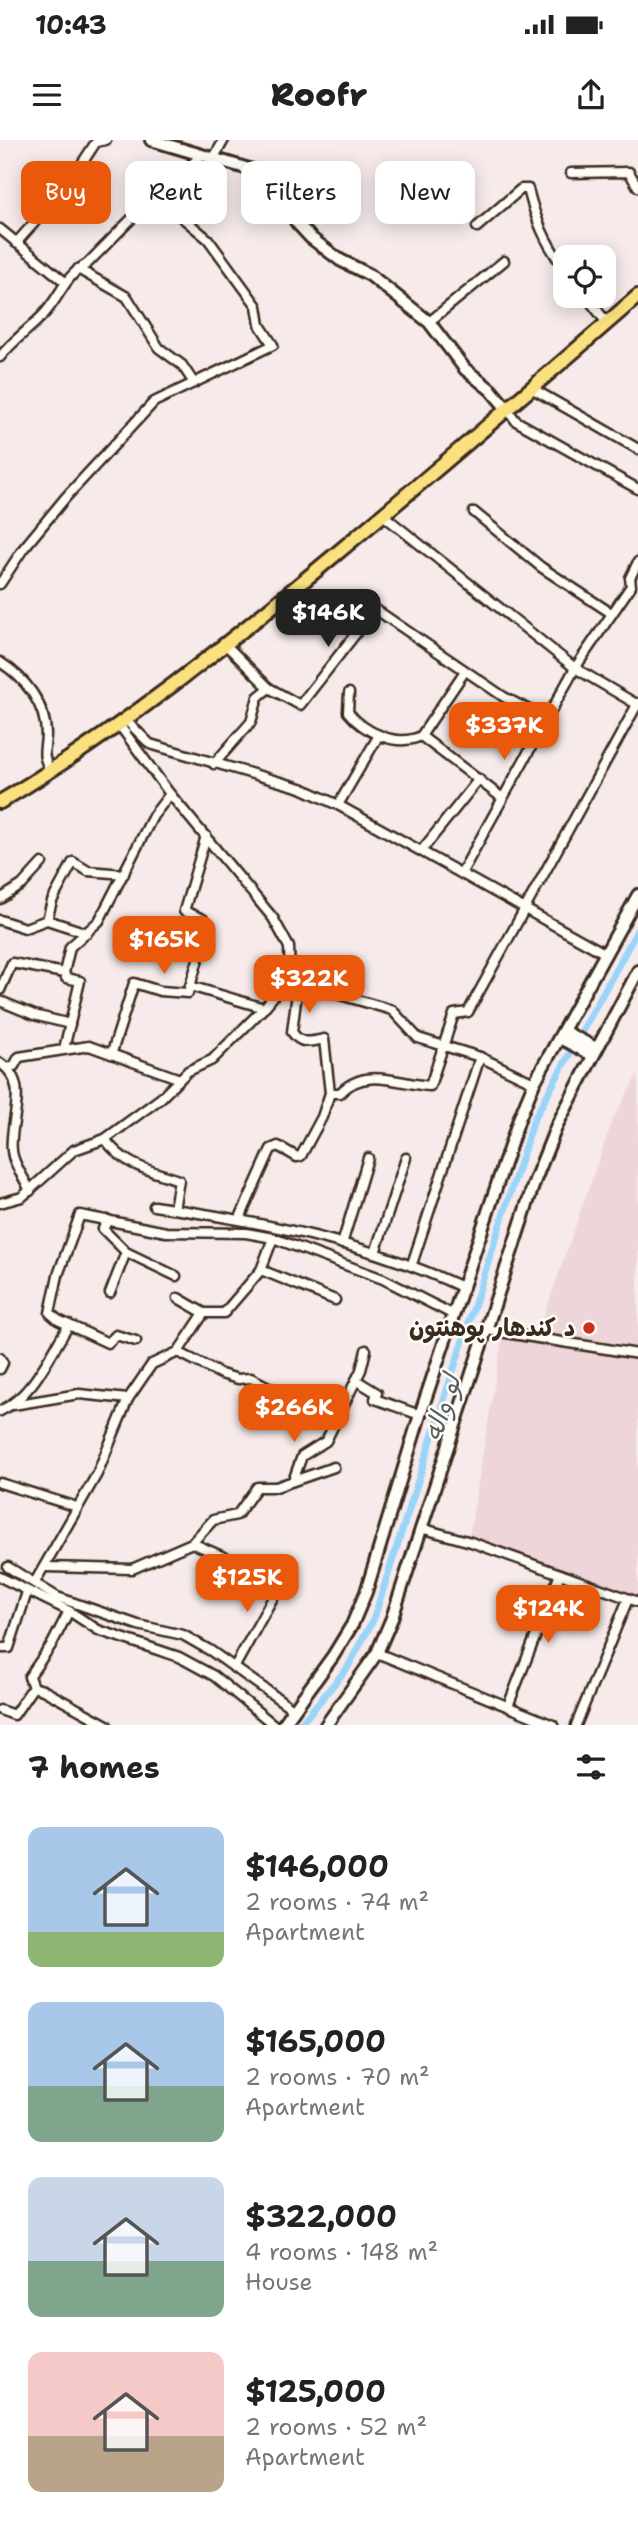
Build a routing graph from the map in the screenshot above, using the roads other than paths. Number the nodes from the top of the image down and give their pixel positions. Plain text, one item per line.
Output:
1 (106, 140) edge
2 (151, 140) edge
3 (224, 140) edge
4 (201, 156) junction
5 (213, 159) junction
6 (195, 161) edge
7 (638, 167) edge
8 (629, 172) junction
9 (571, 173) dead end
10 (638, 187) edge
11 (129, 224) edge
12 (190, 224) edge
13 (477, 227) dead end
14 (2, 234) edge
15 (16, 243) junction
16 (553, 253) edge
17 (503, 261) dead end
18 (78, 269) junction
19 (65, 282) junction
20 (638, 296) edge
21 (595, 308) edge
22 (429, 322) junction
23 (607, 323) junction
24 (0, 357) edge
25 (194, 383) junction
26 (533, 389) junction
27 (508, 410) junction
28 (638, 449) edge
29 (638, 489) edge
30 (474, 512) dead end
31 (383, 515) junction
32 (638, 562) edge
33 (0, 584) edge
34 (611, 612) junction
35 (226, 645) junction
36 (0, 662) edge
37 (575, 668) junction
38 (465, 671) junction
39 (269, 688) junction
40 (349, 693) dead end
41 (638, 704) edge
42 (545, 718) junction
43 (124, 724) junction
44 (379, 736) junction
45 (421, 736) junction
46 (214, 764) junction
47 (51, 772) junction
48 (479, 779) junction
49 (170, 794) junction
50 (501, 797) junction
51 (0, 802) edge
52 (338, 805) junction
53 (206, 836) junction
54 (422, 850) junction
55 (42, 863) dead end
56 (462, 872) junction
57 (124, 874) junction
58 (638, 895) edge
59 (0, 899) edge
60 (525, 908) junction
61 (0, 920) edge
62 (47, 920) junction
63 (87, 933) junction
64 (606, 954) junction
65 (638, 971) edge
66 (64, 973) junction
67 (290, 976) junction
68 (302, 984) junction
69 (190, 986) junction
70 (0, 990) edge
71 (0, 1001) edge
72 (264, 1008) junction
73 (70, 1024) junction
74 (561, 1035) junction
75 (444, 1046) junction
76 (64, 1049) junction
77 (112, 1052) junction
78 (594, 1052) junction
79 (480, 1057) junction
80 (8, 1066) edge
81 (180, 1079) junction
82 (534, 1083) junction
83 (330, 1093) junction
84 (105, 1139) junction
85 (368, 1158) dead end
86 (406, 1158) dead end
87 (30, 1191) junction
88 (0, 1203) edge
89 (154, 1206) dead end
90 (174, 1209) junction
91 (240, 1218) junction
92 (108, 1220) junction
93 (273, 1238) junction
94 (342, 1244) junction
95 (125, 1252) junction
96 (375, 1253) junction
97 (412, 1264) junction
98 (261, 1270) junction
99 (176, 1276) dead end
100 (464, 1288) junction
101 (110, 1293) dead end
102 (178, 1298) dead end
103 (335, 1300) dead end
104 (204, 1313) junction
105 (454, 1315) junction
106 (69, 1325) junction
107 (487, 1330) junction
108 (136, 1341) dead end
109 (366, 1350) dead end
110 (178, 1352) junction
111 (638, 1354) edge
112 (0, 1358) edge
113 (0, 1369) edge
114 (356, 1380) junction
115 (128, 1399) junction
116 (13, 1405) junction
117 (0, 1411) edge
118 (420, 1415) junction
119 (332, 1426) junction
120 (334, 1467) dead end
121 (293, 1481) junction
122 (0, 1483) edge
123 (77, 1507) junction
124 (424, 1529) junction
125 (192, 1543) junction
126 (235, 1562) dead end
127 (8, 1567) dead end
128 (46, 1567) junction
129 (286, 1574) dead end
130 (560, 1574) junction
131 (0, 1577) edge
132 (35, 1582) junction
133 (27, 1592) junction
134 (628, 1599) junction
135 (638, 1602) edge
136 (69, 1611) junction
137 (0, 1648) edge
138 (377, 1653) junction
139 (234, 1668) junction
140 (33, 1687) junction
141 (508, 1706) junction
142 (293, 1709) junction
143 (0, 1710) edge
144 (539, 1722) edge
145 (107, 1725) edge
146 (274, 1725) edge
147 (283, 1725) edge
148 (326, 1725) edge
149 (553, 1725) edge
150 (576, 1725) edge

1 - 15 street
2 - 4 street
3 - 5 street
4 - 5 street
4 - 6 street
5 - 22 street
7 - 8 street
8 - 9 street
8 - 10 street
11 - 18 street
12 - 25 street
13 - 16 street
14 - 15 street
15 - 19 street
17 - 22 street
18 - 19 street
18 - 25 street
19 - 24 street
20 - 23 main road
21 - 23 street
22 - 27 street
23 - 26 main road
25 - 33 street
26 - 27 main road
26 - 28 street
27 - 29 street
27 - 31 main road
30 - 34 street
31 - 35 main road
31 - 37 street
32 - 34 street
34 - 37 street
35 - 39 street
35 - 43 main road
36 - 47 street
37 - 41 street
37 - 42 street
38 - 39 street
38 - 42 street
38 - 45 street
39 - 46 street
40 - 44 street
41 - 60 street
42 - 50 street
43 - 46 street
43 - 47 main road
43 - 49 street
44 - 45 street
44 - 52 street
45 - 48 street
46 - 52 street
47 - 51 main road
48 - 50 street
48 - 54 street
49 - 53 street
49 - 57 street
50 - 56 street
52 - 54 street
53 - 67 street
53 - 69 street
54 - 56 street
55 - 59 street
56 - 60 street
57 - 62 street
57 - 63 street
58 - 64 street
60 - 64 street
60 - 75 street
61 - 62 street
62 - 63 street
63 - 66 street
64 - 74 street
65 - 78 street
66 - 70 street
66 - 73 street
67 - 68 street
67 - 72 street
68 - 75 street
68 - 83 street
69 - 72 street
69 - 77 street
71 - 73 street
72 - 81 street
73 - 76 street
74 - 78 street
74 - 82 street
75 - 79 street
75 - 83 street
76 - 77 street
76 - 80 street
77 - 81 street
78 - 107 street
79 - 82 street
79 - 97 street
80 - 87 street
81 - 84 street
82 - 100 street
83 - 91 street
84 - 87 street
84 - 90 street
85 - 94 street
86 - 96 street
87 - 88 street
89 - 90 street
90 - 91 street
91 - 94 street
92 - 93 street
92 - 95 street
92 - 106 street
93 - 98 street
93 - 105 street
94 - 96 street
95 - 99 street
95 - 101 street
96 - 97 street
97 - 100 street
98 - 103 street
98 - 104 street
100 - 105 street
102 - 104 street
104 - 110 street
105 - 118 street
106 - 108 street
106 - 116 street
107 - 111 street
107 - 124 street
109 - 114 street
110 - 115 street
110 - 119 street
112 - 113 street
114 - 118 street
114 - 119 street
115 - 116 street
115 - 123 street
116 - 117 street
118 - 142 street
119 - 121 street
120 - 121 street
121 - 125 street
122 - 123 street
123 - 128 street
124 - 130 street
124 - 138 street
125 - 126 street
125 - 128 street
127 - 132 street
128 - 132 street
129 - 139 street
130 - 134 street
130 - 141 street
131 - 133 street
132 - 139 street
133 - 136 street
133 - 137 street
134 - 135 street
134 - 150 street
136 - 140 street
136 - 146 street
138 - 141 street
138 - 148 street
139 - 142 street
140 - 143 street
140 - 145 street
141 - 144 street
142 - 147 street
144 - 149 street

